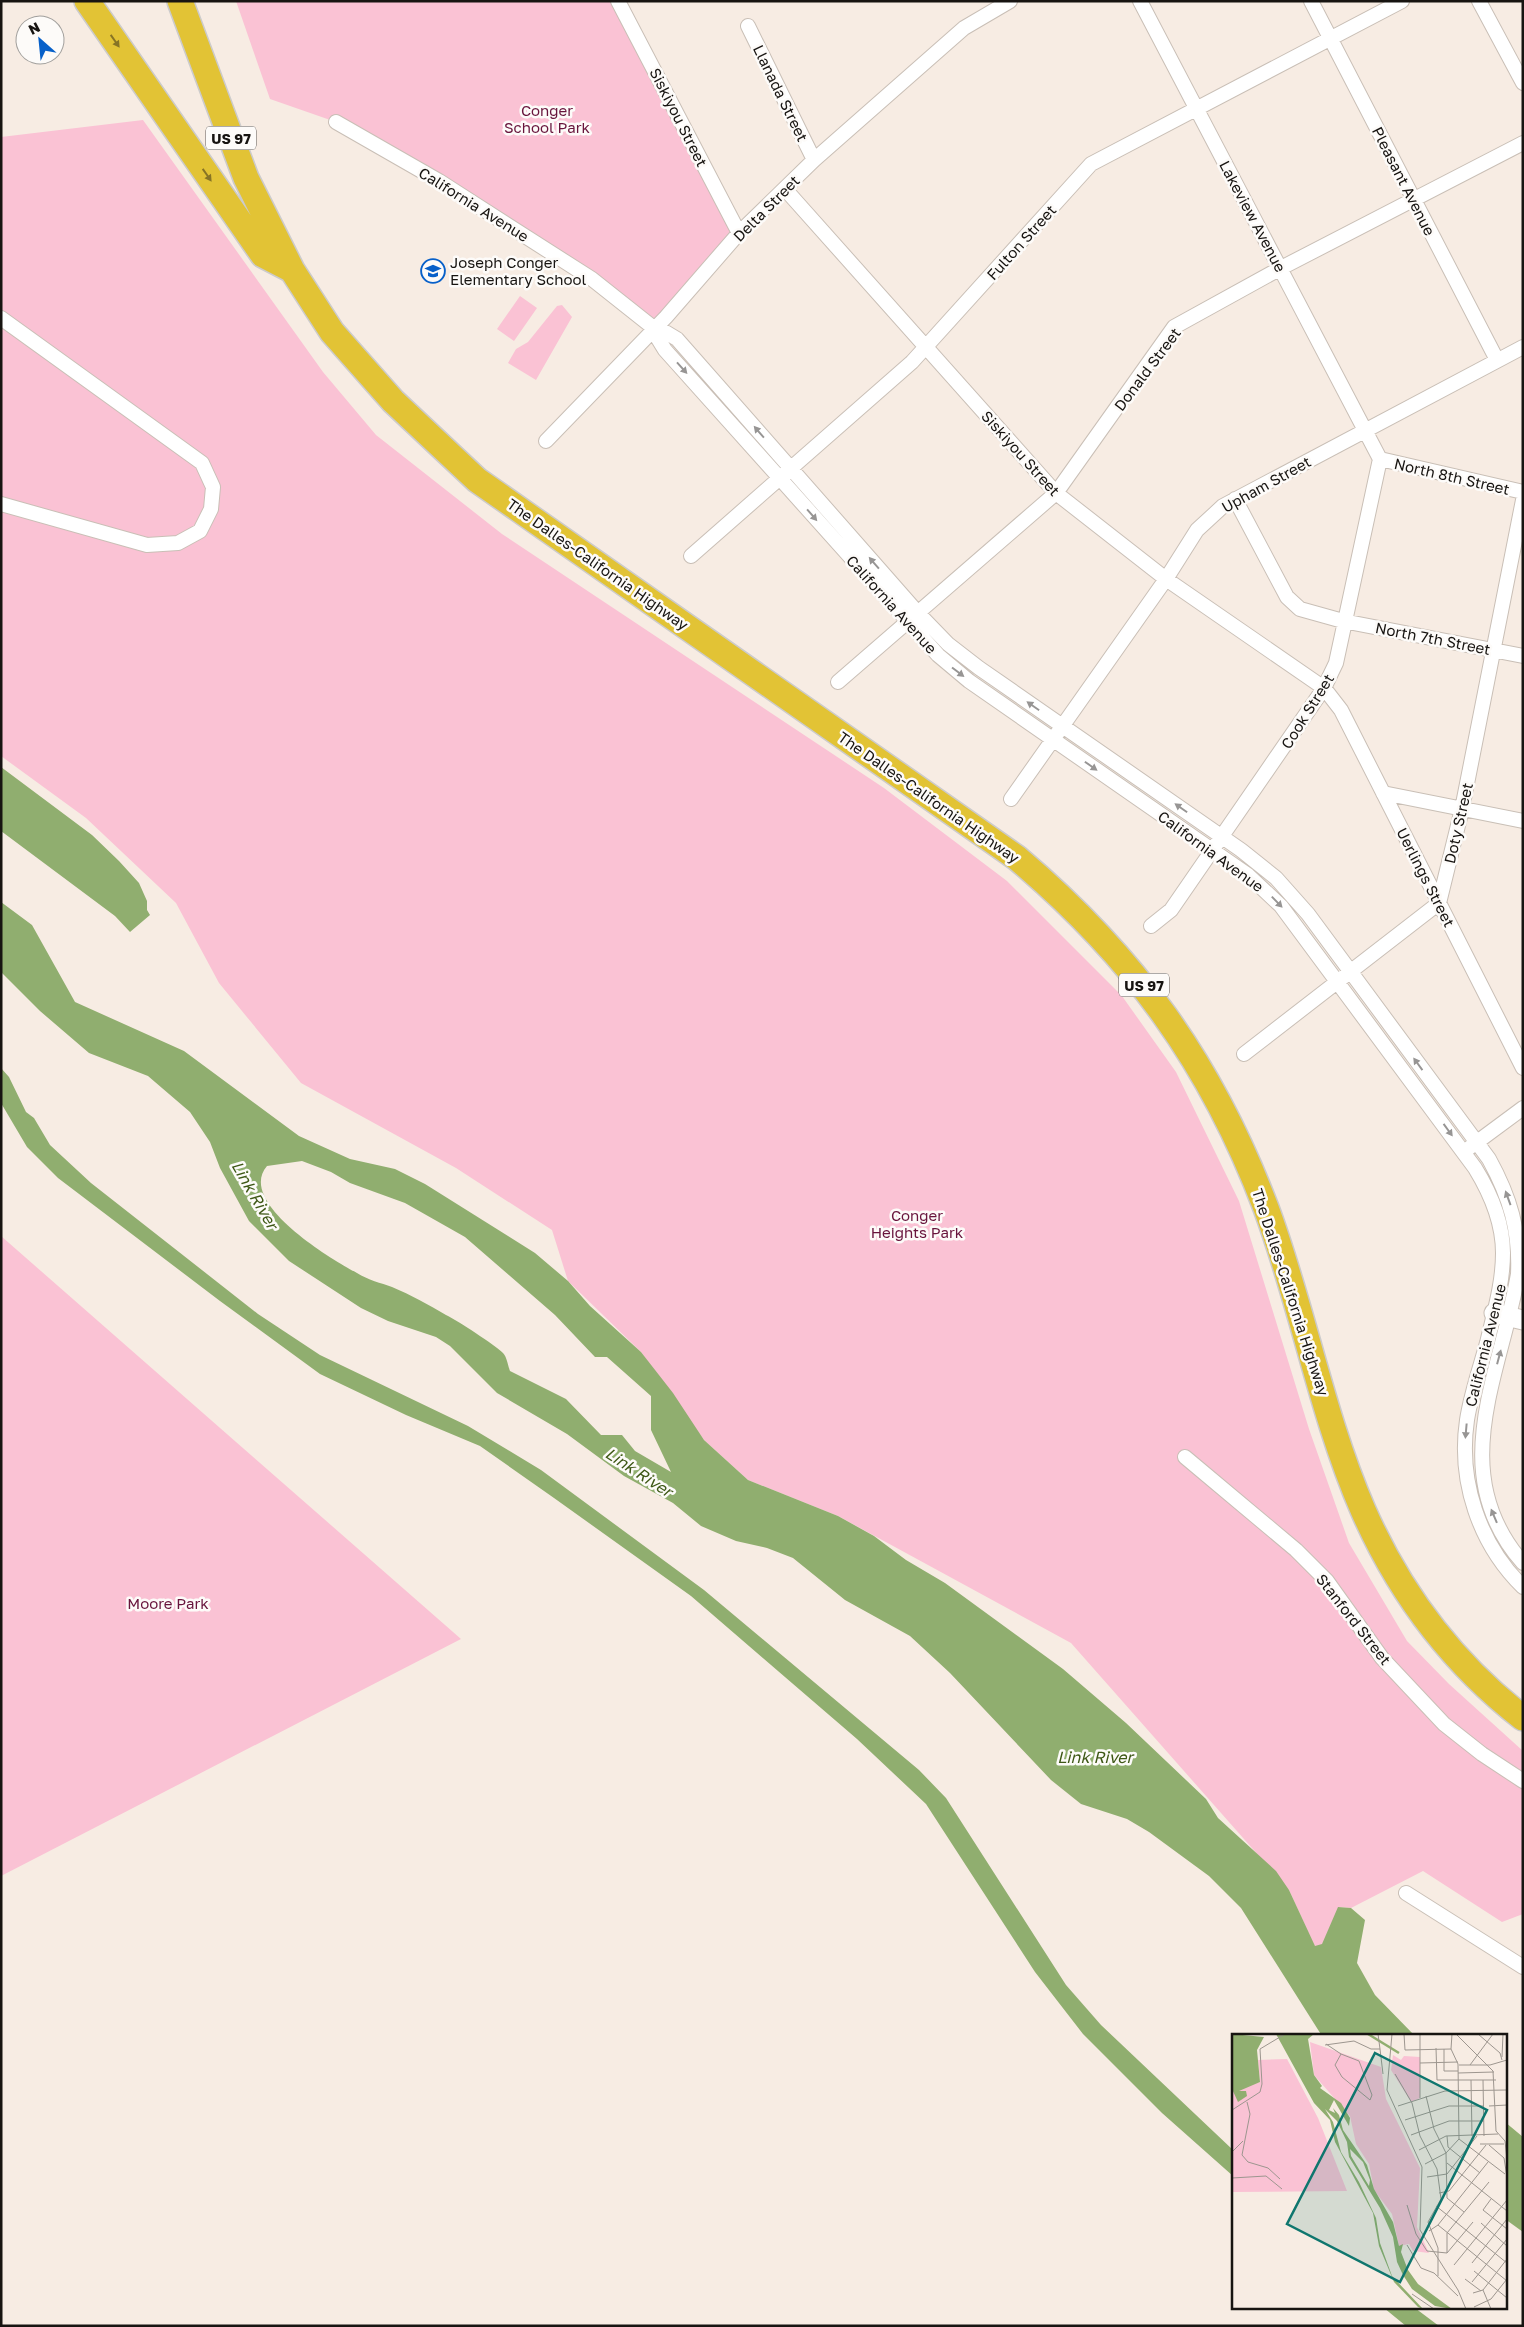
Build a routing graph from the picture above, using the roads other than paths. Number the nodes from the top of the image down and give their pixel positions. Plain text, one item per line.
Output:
1 (87, 1) edge
2 (180, 1) edge
3 (618, 1) edge
4 (1010, 1) edge
5 (1140, 1) edge
6 (1311, 1) edge
7 (1402, 1) edge
8 (1479, 1) edge
9 (748, 26) dead end
10 (1331, 38) junction
11 (1523, 83) edge
12 (1197, 109) junction
13 (336, 122) dead end
14 (1523, 143) edge
15 (814, 160) junction
16 (785, 189) junction
17 (1414, 201) junction
18 (739, 233) junction
19 (1281, 268) junction
20 (292, 270) junction
21 (1, 318) edge
22 (655, 329) junction
23 (926, 347) junction
24 (1523, 347) edge
25 (1497, 360) junction
26 (1367, 430) junction
27 (546, 441) dead end
28 (1380, 459) junction
29 (791, 469) junction
30 (780, 478) junction
31 (1523, 492) edge
32 (1056, 494) junction
33 (1235, 499) junction
34 (1523, 500) edge
35 (1, 504) edge
36 (691, 556) dead end
37 (1166, 579) junction
38 (918, 613) junction
39 (1344, 621) junction
40 (906, 622) junction
41 (1495, 650) junction
42 (1523, 656) edge
43 (838, 682) dead end
44 (1324, 688) junction
45 (1062, 726) junction
46 (1053, 739) junction
47 (1383, 792) junction
48 (1011, 799) dead end
49 (1462, 809) junction
50 (1523, 821) edge
51 (1221, 836) junction
52 (1212, 850) junction
53 (1439, 903) junction
54 (1151, 926) dead end
55 (1350, 970) junction
56 (1338, 981) junction
57 (1244, 1054) dead end
58 (1523, 1068) edge
59 (1523, 1108) edge
60 (1476, 1142) junction
61 (1464, 1152) junction
62 (1509, 1316) edge
63 (1184, 1457) dead end
64 (1523, 1563) edge
65 (1523, 1587) edge
66 (1523, 1718) edge
67 (1523, 1780) edge
68 (1406, 1894) dead end
69 (1523, 1967) edge

1 -> 20 highway
2 - 20 highway, The Dalles-California Highway / US 97
3 - 18 street, Siskiyou Street
4 - 15 street, Delta Street
5 - 12 street, Lakeview Avenue
6 - 10 street, Pleasant Avenue
7 - 10 street, Fulton Street
8 - 11 street
9 - 15 street, Llanada Street
10 - 12 street, Fulton Street
10 - 17 street, Pleasant Avenue
12 - 19 street, Lakeview Avenue
12 - 23 street, Fulton Street
13 - 22 street, California Avenue
14 - 17 street, Donald Street
15 - 16 street, Delta Street
16 - 18 street, Delta Street
16 - 23 street, Siskiyou Street
17 - 19 street, Donald Street
17 - 25 street, Pleasant Avenue
18 - 22 street, Delta Street
19 - 26 street, Lakeview Avenue
19 - 32 street, Donald Street
20 - 66 highway, The Dalles-California Highway / US 97
21 - 35 street
22 - 27 street, Delta Street
29 -> 22 street, California Avenue
22 -> 30 street, California Avenue
23 - 29 street, Fulton Street
23 - 32 street, Siskiyou Street
24 - 25 street, Upham Street
25 - 26 street, Upham Street
26 - 28 street
26 - 33 street, Upham Street
28 - 31 street, North 8th Street
28 - 39 street, Cook Street
29 - 30 street, Fulton Street
38 -> 29 street, California Avenue
30 - 36 street, Fulton Street
30 -> 40 street, California Avenue
32 - 37 street, Siskiyou Street
32 - 38 street, Donald Street
33 - 37 street, Upham Street
33 - 39 street
34 - 41 street, Doty Street
37 - 44 street, Siskiyou Street
37 - 45 street, Upham Street
38 - 40 street, Donald Street
45 -> 38 street, California Avenue
39 - 41 street, North 7th Street
39 - 44 street, Cook Street
40 - 43 street, Donald Street
40 -> 46 street, California Avenue
41 - 42 street, North 7th Street
41 - 49 street, Doty Street
44 - 47 street, Uerlings Street
44 - 51 street, Cook Street
45 - 46 street, Upham Street
51 -> 45 street, California Avenue
46 - 48 street, Upham Street
46 -> 52 street, California Avenue
47 - 49 street
47 - 53 street, Uerlings Street
49 - 50 street
49 - 53 street, Doty Street
51 - 52 street, Cook Street
51 - 55 street, California Avenue
52 - 54 street, Cook Street
52 -> 56 street, California Avenue
53 - 55 street
53 - 58 street, Uerlings Street
55 - 56 street
60 -> 55 street, California Avenue
56 - 57 street
56 -> 61 street, California Avenue
59 - 60 street
60 - 61 street
62 -> 60 street, California Avenue
61 - 62 street, California Avenue
64 -> 62 street, California Avenue
62 -> 65 street, California Avenue
63 - 67 street, Stanford Street
68 - 69 street

